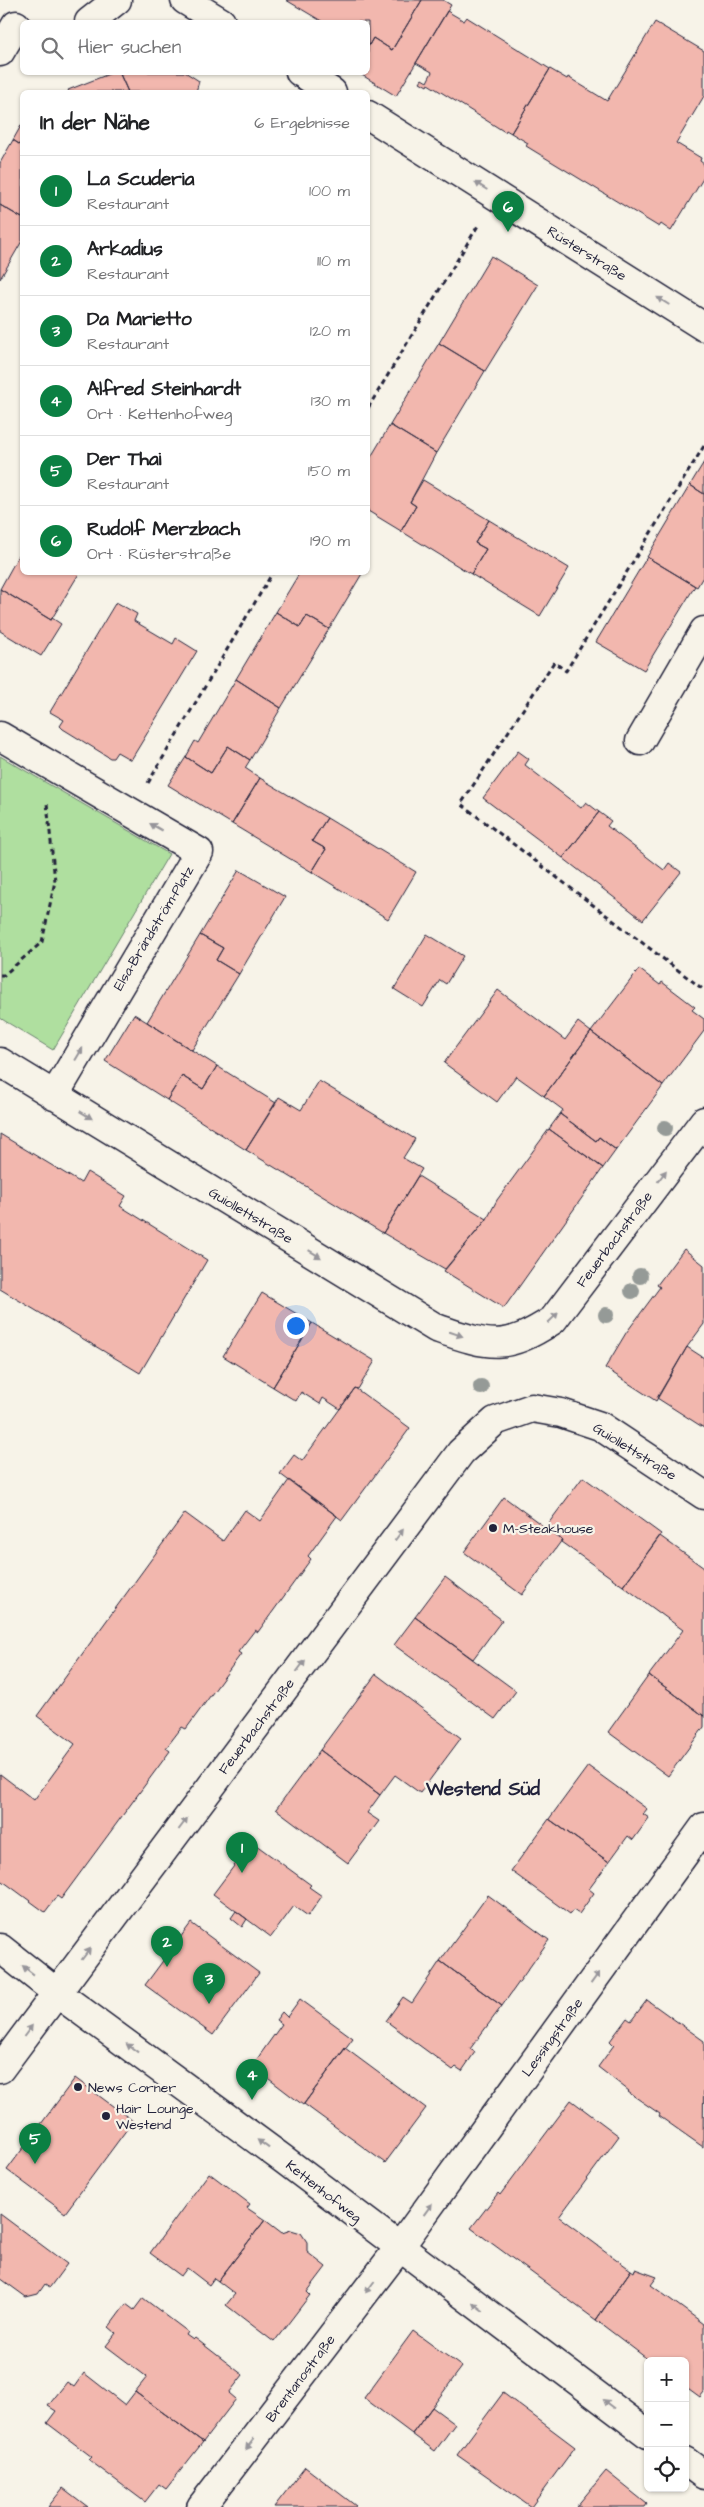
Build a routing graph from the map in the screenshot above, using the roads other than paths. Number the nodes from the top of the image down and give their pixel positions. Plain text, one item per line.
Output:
1 (117, 0) edge
2 (185, 0) edge
3 (92, 20) edge
4 (218, 20) edge
5 (13, 22) edge
6 (0, 52) edge
7 (305, 75) edge
8 (329, 90) edge
9 (370, 116) edge
10 (704, 327) edge
11 (704, 631) edge
12 (0, 736) edge
13 (640, 740) dead end
14 (0, 1062) edge
15 (54, 1096) junction
16 (704, 1121) edge
17 (511, 1342) joint
18 (532, 1408) joint
19 (704, 1495) edge
20 (704, 1826) edge
21 (0, 1948) edge
22 (57, 1993) junction
23 (0, 2069) edge
24 (399, 2248) junction
25 (644, 2431) edge
26 (689, 2464) edge
27 (704, 2475) edge
28 (201, 2507) edge

1 - 3 street
2 - 4 street
5 - 6 street
7 - 8 street
10 -> 9 street, Rüsterstraße
11 - 13 street
15 -> 12 street, Elsa-Brändström-Platz
14 - 15 street, Guiollettstraße
15 -> 17 street, Guiollettstraße
17 -> 16 street, Feuerbachstraße
18 - 19 street, Guiollettstraße
22 -> 18 street, Feuerbachstraße
24 -> 20 street, Lessingstraße
22 -> 21 street, Kettenhofweg
23 -> 22 street, Feuerbachstraße
24 -> 22 street, Kettenhofweg
25 -> 24 street, Kettenhofweg
24 -> 28 street, Brentanostraße
26 - 27 street

